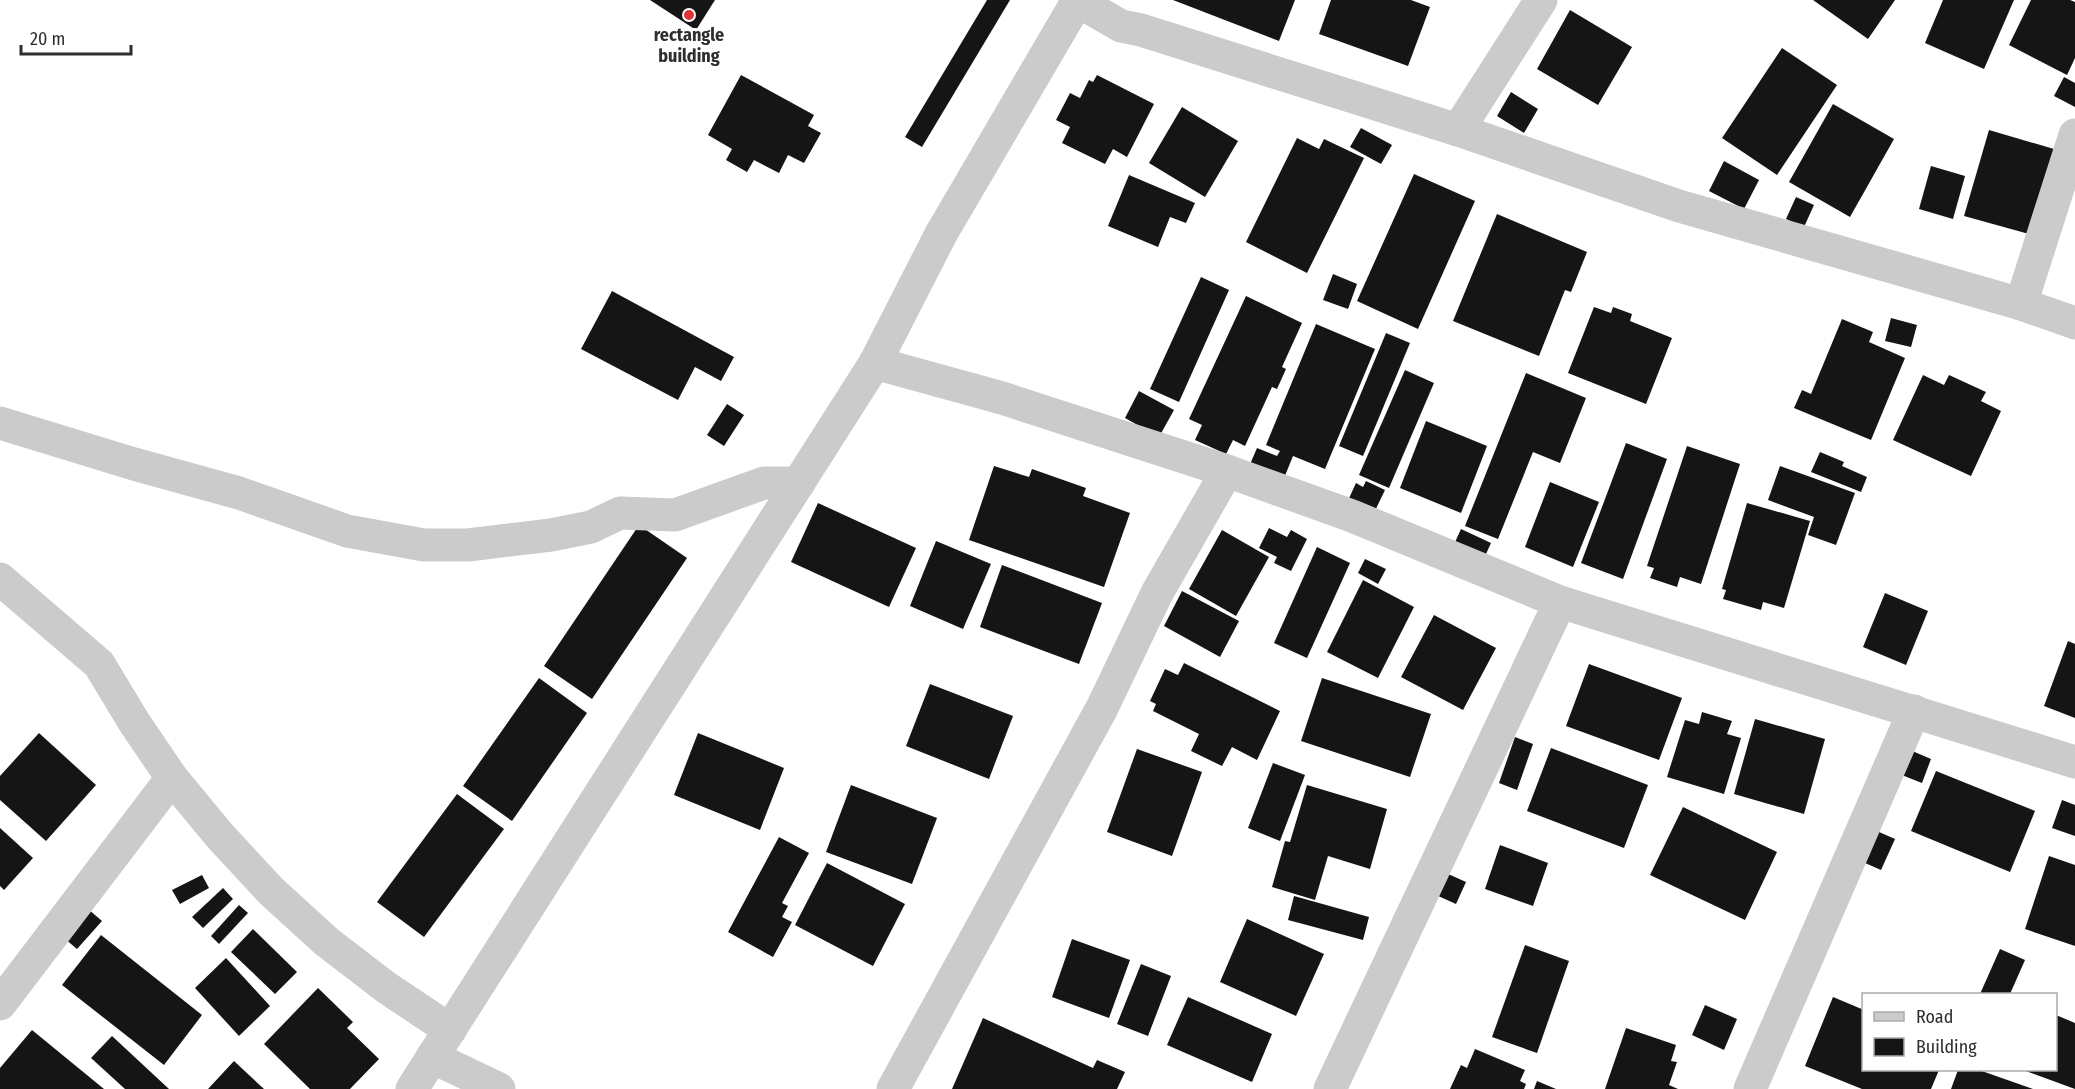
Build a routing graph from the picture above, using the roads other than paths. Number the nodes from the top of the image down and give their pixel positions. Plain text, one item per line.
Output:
1 (1077, 0) edge
2 (1541, 0) edge
3 (1458, 130) junction
4 (2075, 135) edge
5 (2021, 304) junction
6 (2075, 323) edge
7 (875, 363) junction
8 (0, 423) edge
9 (1227, 471) junction
10 (799, 483) junction
11 (0, 579) edge
12 (1560, 602) junction
13 (1914, 711) junction
14 (2075, 762) edge
15 (172, 778) junction
16 (0, 1004) edge
17 (450, 1030) junction
18 (432, 1058) junction
19 (412, 1089) edge
20 (499, 1089) edge
21 (892, 1089) edge
22 (1330, 1089) edge
23 (1750, 1089) edge

1 - 3 street
1 - 7 street
2 - 3 street
3 - 5 street
4 - 5 street
5 - 6 street
7 - 9 street
7 - 10 street
8 - 10 street
9 - 12 street
9 - 21 street
10 - 17 street
11 - 15 street
12 - 13 street
12 - 22 street
13 - 14 street
13 - 23 street
15 - 16 street
15 - 17 street
17 - 18 street
18 - 19 street
18 - 20 street

